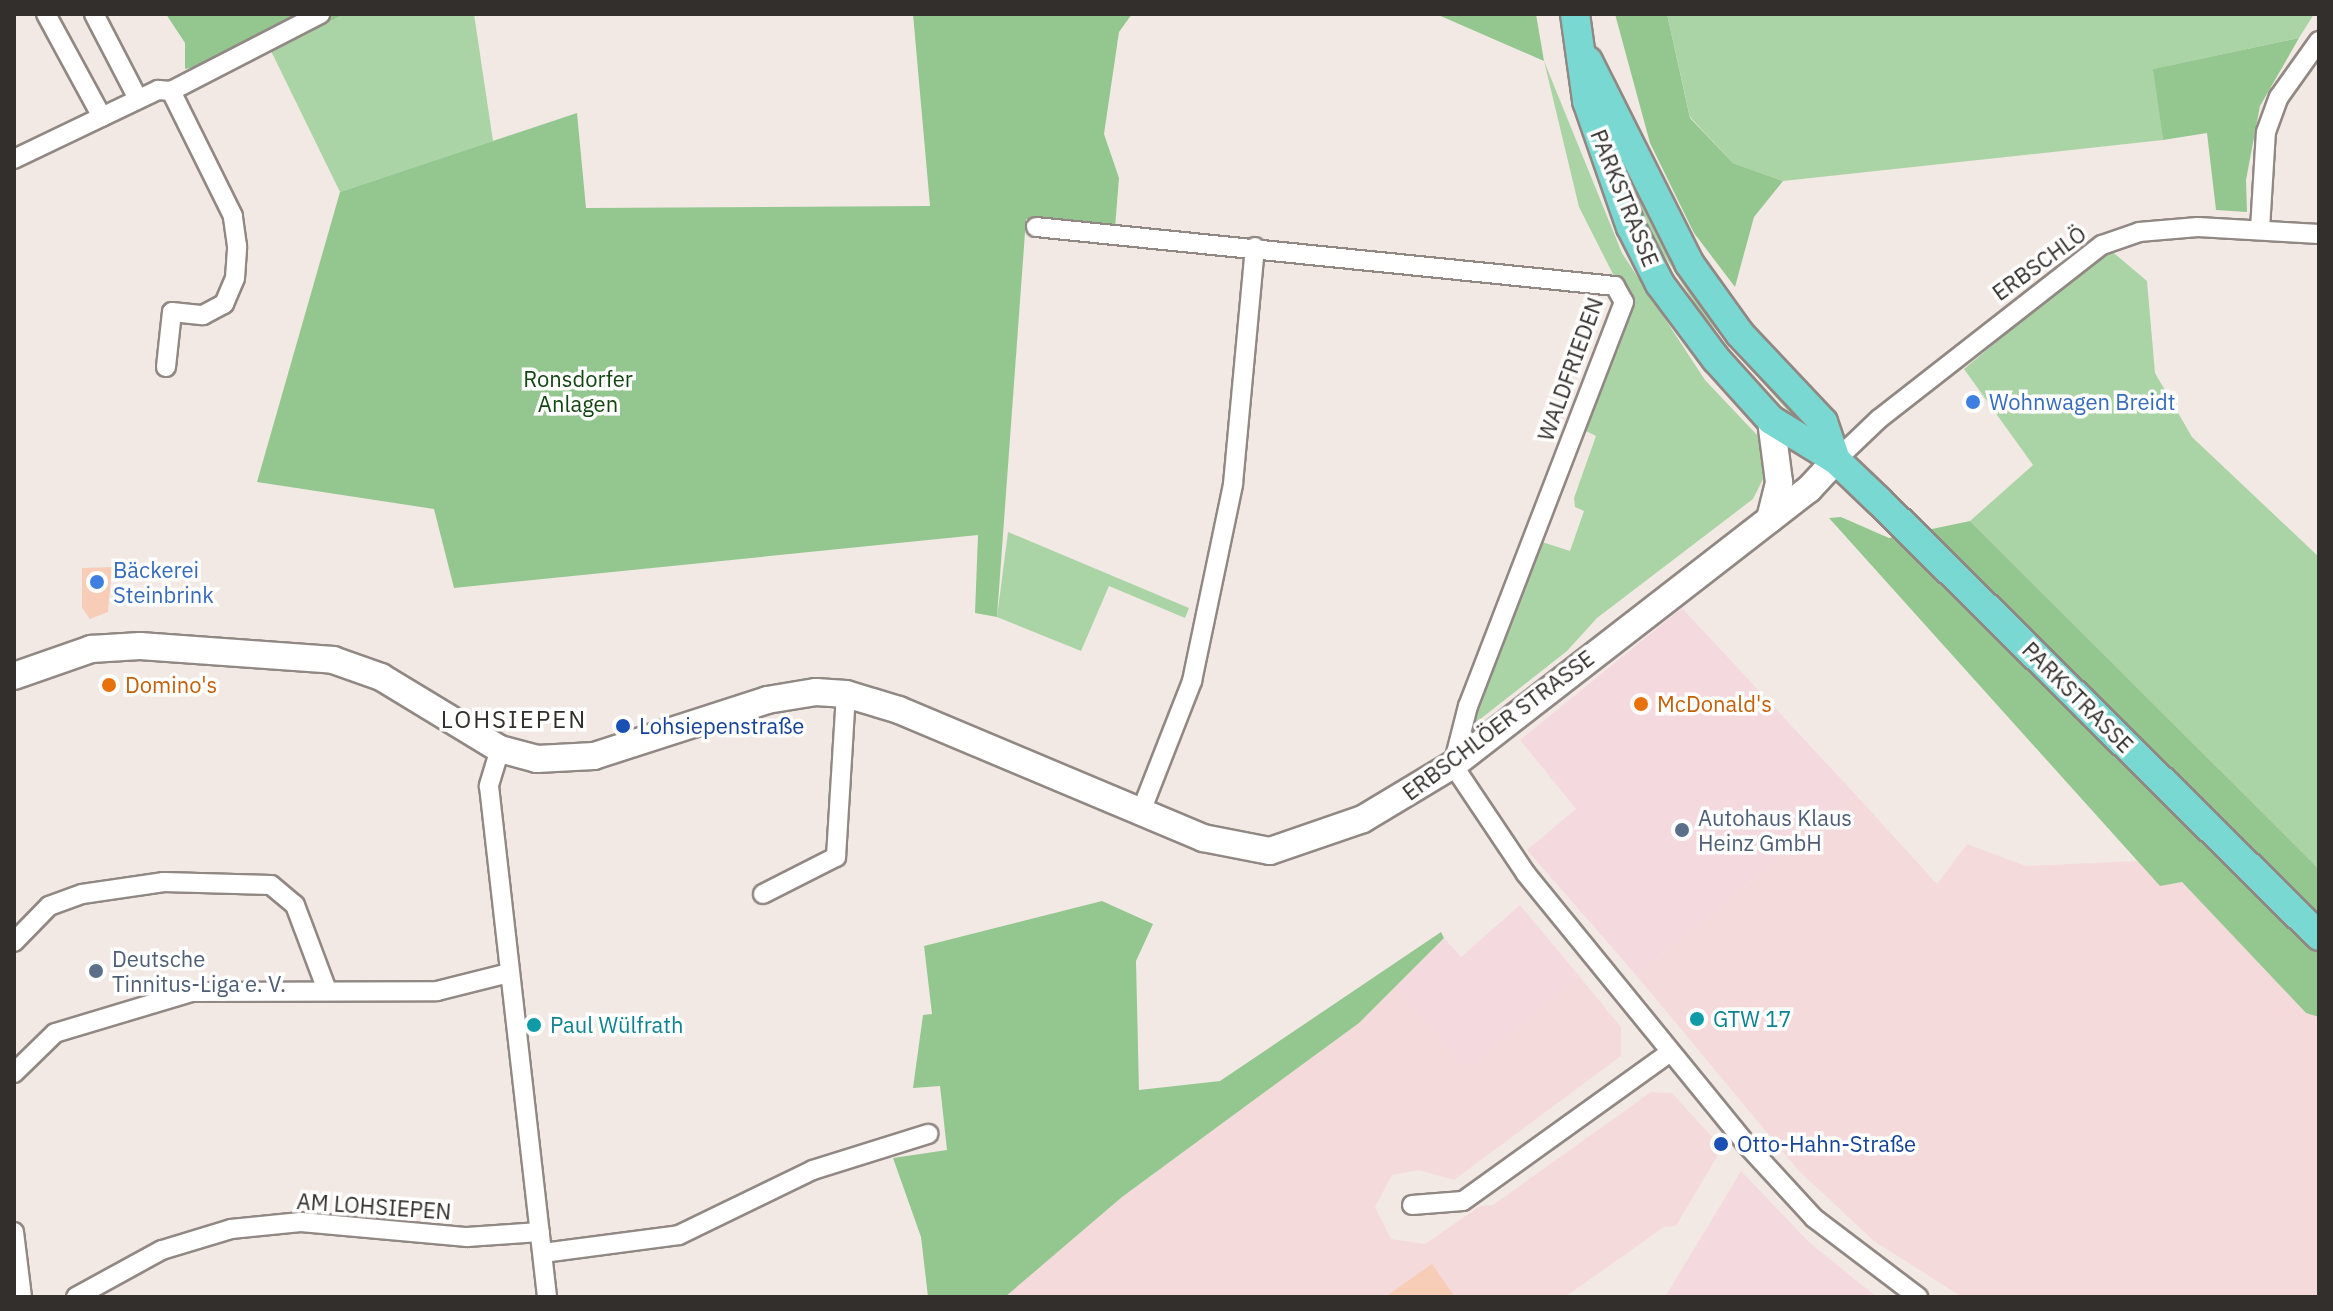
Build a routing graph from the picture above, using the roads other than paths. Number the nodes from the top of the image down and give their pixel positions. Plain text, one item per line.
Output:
1 (46, 14) edge
2 (94, 14) edge
3 (320, 14) edge
4 (1575, 14) edge
5 (2319, 41) edge
6 (1583, 52) junction
7 (171, 91) junction
8 (138, 99) junction
9 (102, 117) junction
10 (14, 159) edge
11 (1036, 227) dead end
12 (2260, 229) junction
13 (2319, 234) edge
14 (1255, 247) junction
15 (166, 367) dead end
16 (1771, 420) junction
17 (1836, 460) junction
18 (1770, 519) junction
19 (14, 676) edge
20 (846, 694) junction
21 (500, 749) junction
22 (1453, 765) junction
23 (1140, 814) junction
24 (763, 894) dead end
25 (2319, 936) edge
26 (14, 942) edge
27 (509, 973) junction
28 (327, 990) junction
29 (1670, 1052) junction
30 (14, 1073) edge
31 (928, 1134) dead end
32 (1412, 1205) dead end
33 (14, 1232) edge
34 (540, 1232) junction
35 (543, 1253) junction
36 (22, 1297) edge
37 (76, 1297) edge
38 (547, 1297) edge
39 (1918, 1297) edge

1 - 9 street
2 - 8 street
3 - 7 street
4 - 6 main road, PARKSTRASSE
5 - 12 street
6 - 16 main road, PARKSTRASSE
6 - 17 main road, PARKSTRASSE
7 - 8 street
7 - 15 street
8 - 9 street
9 - 10 street
11 - 14 street, WALDFRIEDEN
12 - 13 street, ERBSCHLÖ
12 - 17 street, ERBSCHLÖ
14 - 22 street, WALDFRIEDEN
14 - 23 street
16 - 17 main road, PARKSTRASSE
16 - 18 street
17 - 18 street, ERBSCHLÖER STRASSE
17 - 25 main road, PARKSTRASSE
18 - 22 street, ERBSCHLÖER STRASSE
19 - 21 street, ERBSCHLÖER STRASSE
20 - 21 street, ERBSCHLÖER STRASSE
20 - 23 street, ERBSCHLÖER STRASSE
20 - 24 street
21 - 27 street
22 - 23 street, ERBSCHLÖER STRASSE
22 - 29 street
26 - 28 street
27 - 28 street
27 - 34 street
28 - 30 street
29 - 32 street
29 - 39 street
31 - 35 street
33 - 36 street
34 - 35 street
34 - 37 street, AM LOHSIEPEN
35 - 38 street

